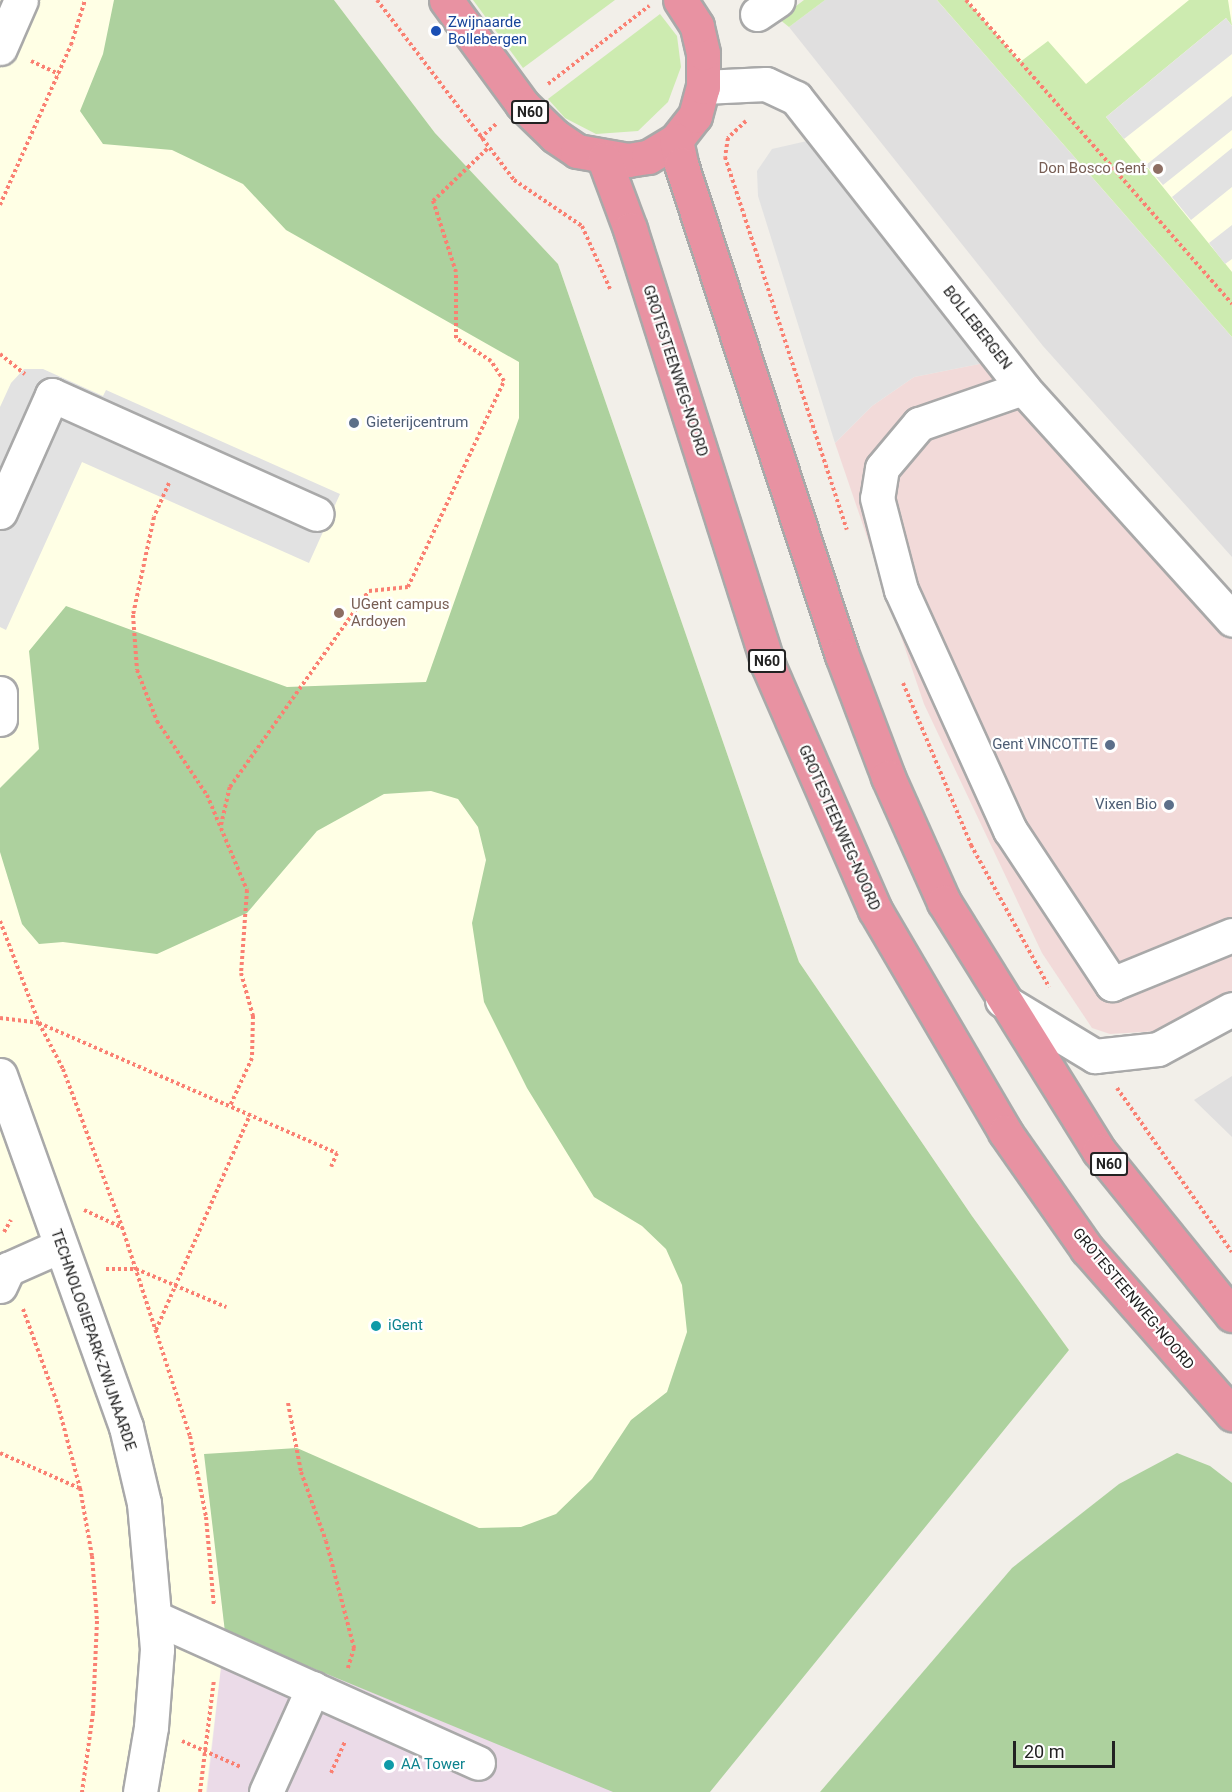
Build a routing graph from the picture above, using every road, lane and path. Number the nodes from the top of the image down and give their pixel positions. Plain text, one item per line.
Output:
1 (21, 0) edge
2 (85, 0) edge
3 (377, 0) edge
4 (446, 0) edge
5 (656, 0) edge
6 (680, 0) edge
7 (966, 0) edge
8 (0, 48) edge
9 (704, 87) junction
10 (522, 104) junction
11 (676, 140) junction
12 (488, 147) dead end
13 (604, 159) junction
14 (0, 205) edge
15 (1232, 304) edge
16 (1023, 388) junction
17 (182, 454) junction
18 (0, 512) edge
19 (317, 514) dead end
20 (1232, 620) edge
21 (0, 693) edge
22 (0, 719) edge
23 (221, 825) junction
24 (0, 921) edge
25 (1232, 935) edge
26 (1002, 1000) junction
27 (1232, 1009) edge
28 (0, 1018) edge
29 (39, 1023) junction
30 (0, 1075) edge
31 (230, 1106) junction
32 (250, 1114) junction
33 (331, 1167) dead end
34 (82, 1209) dead end
35 (11, 1220) dead end
36 (122, 1227) junction
37 (0, 1238) edge
38 (65, 1257) junction
39 (136, 1269) junction
40 (175, 1286) junction
41 (9, 1293) edge
42 (226, 1307) dead end
43 (1232, 1315) edge
44 (156, 1330) junction
45 (288, 1403) dead end
46 (1232, 1414) edge
47 (0, 1453) edge
48 (80, 1488) junction
49 (156, 1618) junction
50 (215, 1644) junction
51 (326, 1694) junction
52 (151, 1727) junction
53 (207, 1752) junction
54 (478, 1763) dead end
55 (269, 1786) edge
56 (82, 1792) edge
57 (140, 1792) edge
58 (200, 1792) edge

1 - 8 street
2 - 14 path
3 - 10 path
4 - 10 highway, N60
5 - 10 path
6 - 9 highway, N60
7 - 15 path
9 - 11 highway, N60
9 - 16 street, BOLLEBERGEN
10 - 13 highway, N60
11 - 13 highway, N60
11 - 26 highway, N60
12 - 23 path
13 - 46 highway, GROTESTEENWEG-NOORD / N60
16 - 20 street, BOLLEBERGEN
16 - 25 street
17 - 18 street
17 - 19 street
17 - 23 path
21 - 22 street
23 - 31 path
24 - 29 path
26 - 27 street
26 - 43 highway, N60
28 - 29 path
29 - 31 path
29 - 36 path
30 - 38 street, TECHNOLOGIEPARK-ZWIJNAARDE
31 - 32 path
32 - 33 path
32 - 40 path
34 - 36 path
35 - 37 path
36 - 39 path
38 - 39 path
38 - 41 street
38 - 49 street, TECHNOLOGIEPARK-ZWIJNAARDE
39 - 40 path
39 - 44 path
40 - 42 path
40 - 44 path
41 - 48 path
44 - 50 path
45 - 51 path
47 - 48 path
48 - 56 path
49 - 50 street
49 - 52 street, TECHNOLOGIEPARK-ZWIJNAARDE
50 - 51 street
50 - 53 path
51 - 54 street
51 - 55 street
52 - 53 path
52 - 57 street, TECHNOLOGIEPARK-ZWIJNAARDE
53 - 55 path
53 - 58 path

